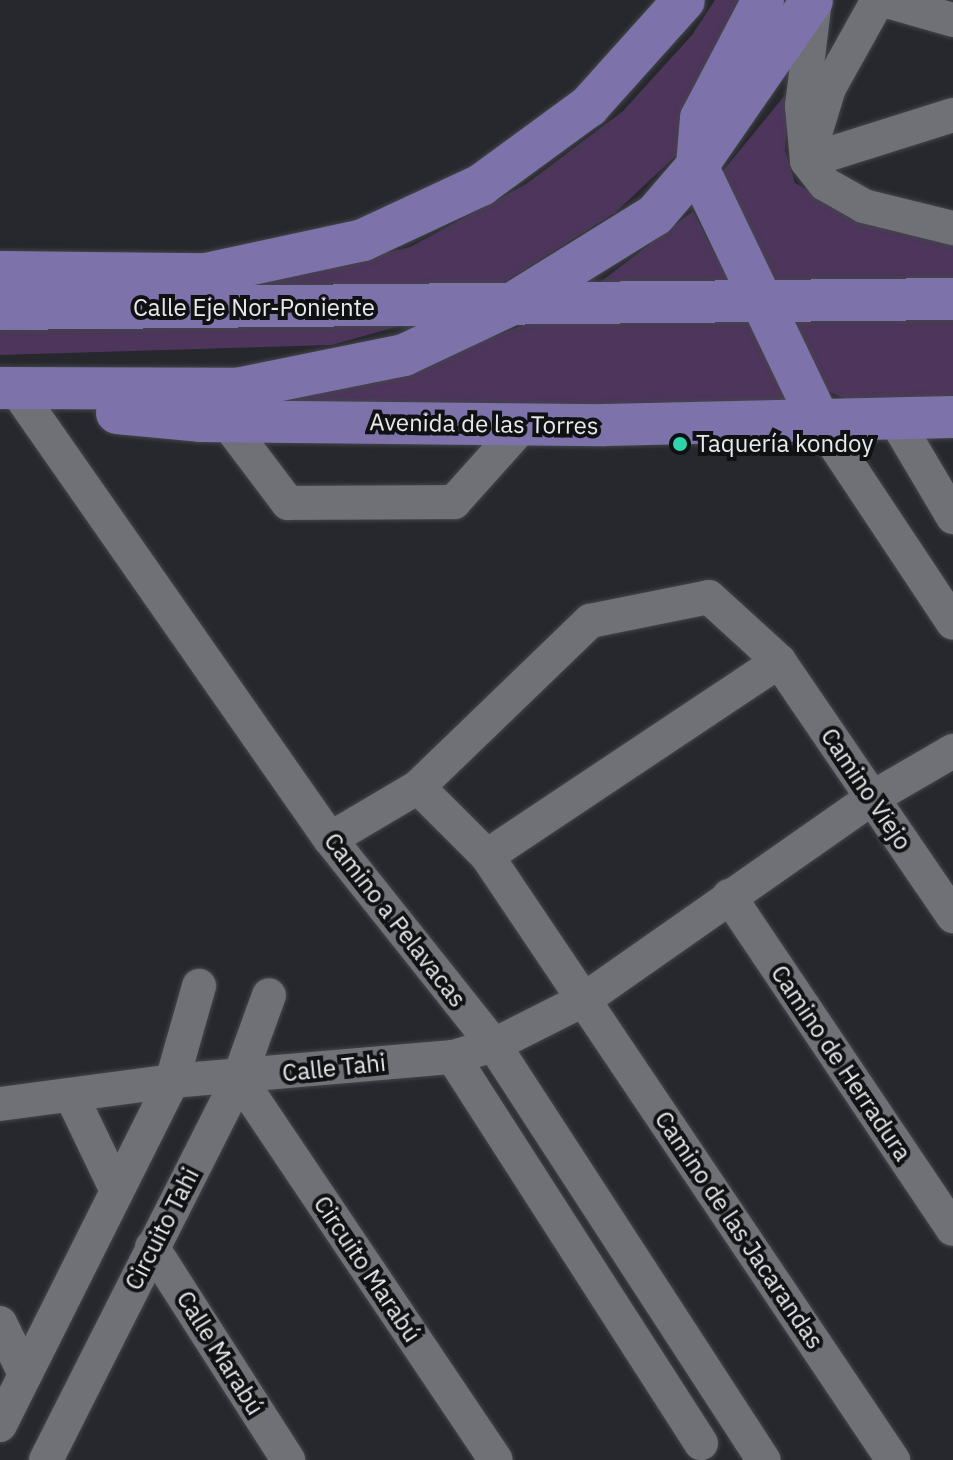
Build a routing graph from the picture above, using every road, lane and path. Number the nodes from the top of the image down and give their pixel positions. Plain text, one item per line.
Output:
1 (684, 0) edge
2 (763, 0) edge
3 (814, 0) edge
4 (880, 0) edge
5 (953, 20) edge
6 (953, 115) edge
7 (807, 161) junction
8 (697, 166) junction
9 (953, 228) edge
10 (0, 272) edge
11 (953, 299) edge
12 (760, 303) junction
13 (508, 306) junction
14 (0, 309) edge
15 (11, 388) edge
16 (953, 417) edge
17 (895, 419) junction
18 (226, 421) junction
19 (819, 421) junction
20 (524, 424) junction
21 (953, 517) edge
22 (953, 623) edge
23 (779, 661) junction
24 (953, 751) edge
25 (418, 787) junction
26 (872, 798) junction
27 (330, 839) junction
28 (487, 856) junction
29 (729, 896) junction
30 (953, 916) edge
31 (199, 986) dead end
32 (269, 995) dead end
33 (585, 999) junction
34 (494, 1045) junction
35 (453, 1057) junction
36 (239, 1078) junction
37 (172, 1081) junction
38 (72, 1097) junction
39 (0, 1104) edge
40 (117, 1191) junction
41 (953, 1229) edge
42 (152, 1247) junction
43 (0, 1323) edge
44 (25, 1374) junction
45 (0, 1425) edge
46 (701, 1443) dead end
47 (46, 1460) edge
48 (288, 1460) edge
49 (496, 1460) edge
50 (764, 1460) edge
51 (893, 1460) edge

1 - 10 main road, Calle Eje Nor-Poniente
2 - 8 main road
3 - 7 street
3 - 8 main road
4 - 5 street
4 - 7 street
6 - 7 street
7 - 9 street
8 - 12 main road
8 - 13 main road
11 - 12 main road
12 - 13 main road
12 - 19 main road
13 - 14 main road, Calle Eje Nor-Poniente
13 - 15 main road
15 - 18 main road, Avenida de las Torres
15 - 27 street, Camino a Pelavacas
16 - 17 main road, Avenida de las Torres
17 - 19 main road, Avenida de las Torres
17 - 21 street
18 - 20 main road, Avenida de las Torres
18 - 20 street
19 - 20 main road, Avenida de las Torres
19 - 22 street
23 - 25 street, Camino Viejo
23 - 26 street, Camino Viejo
23 - 28 street
24 - 26 street
25 - 27 street
25 - 28 street, Camino de las Jacarandas
26 - 29 street
26 - 30 street, Camino Viejo
27 - 34 street, Camino a Pelavacas
28 - 33 street, Camino de las Jacarandas
29 - 33 street
29 - 41 street, Camino de Herradura
31 - 37 street
32 - 36 street, Circuito Tahi
33 - 34 street
33 - 51 street, Camino de las Jacarandas
34 - 35 street, Calle Tahi
34 - 50 street, Camino a Pelavacas
35 - 36 street, Calle Tahi
35 - 46 street
36 - 37 street, Calle Tahi
36 - 42 street, Circuito Tahi
36 - 49 street, Circuito Marabú
37 - 38 street
37 - 40 street
38 - 39 street
38 - 40 street
40 - 44 street
42 - 47 street, Circuito Tahi
42 - 48 street, Calle Marabú
43 - 44 street
44 - 45 street

